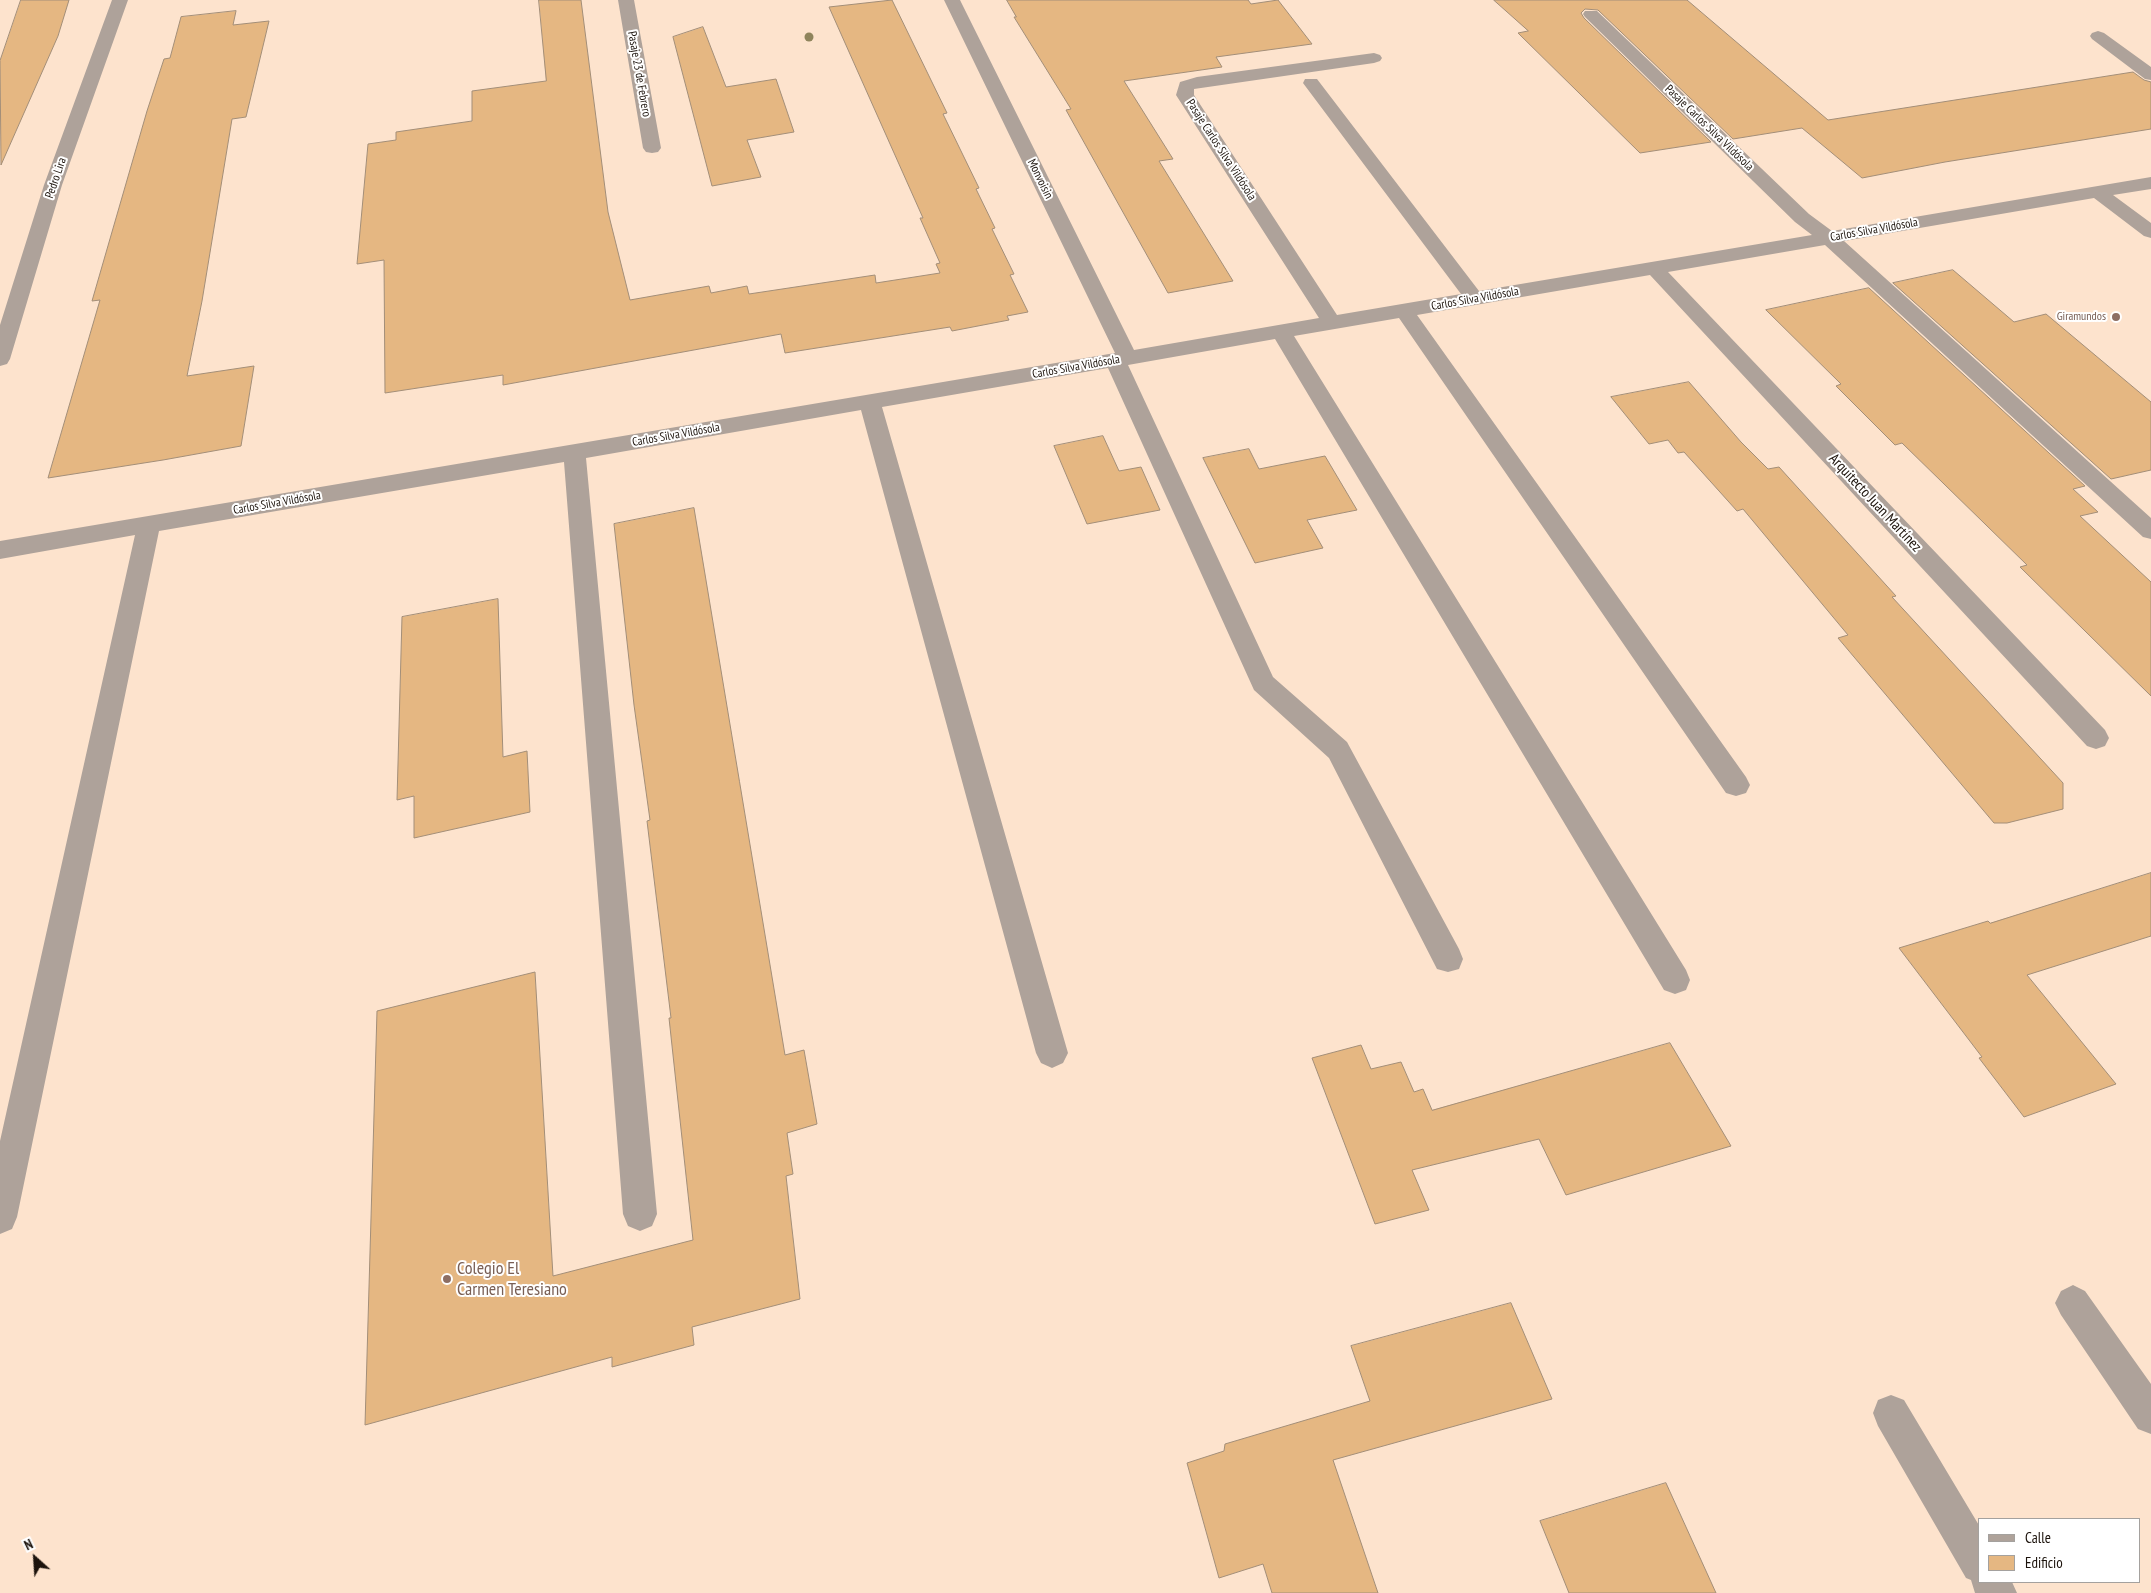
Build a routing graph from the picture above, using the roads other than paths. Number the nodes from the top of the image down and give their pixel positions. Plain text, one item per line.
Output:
1 (120, 0) edge
2 (626, 0) edge
3 (952, 0) edge
4 (1591, 14) dead end
5 (2098, 36) dead end
6 (1374, 58) dead end
7 (2151, 75) edge
8 (1311, 83) dead end
9 (652, 148) dead end
10 (2151, 183) edge
11 (2097, 192) junction
12 (2151, 232) edge
13 (1829, 238) junction
14 (1655, 269) junction
15 (1476, 299) junction
16 (1404, 311) junction
17 (1332, 323) junction
18 (1281, 332) junction
19 (0, 359) edge
20 (1122, 359) junction
21 (870, 402) junction
22 (574, 452) junction
23 (149, 524) junction
24 (2151, 531) edge
25 (0, 550) edge
26 (2096, 738) dead end
27 (1736, 785) dead end
28 (1448, 959) dead end
29 (1675, 980) dead end
30 (1052, 1053) dead end
31 (640, 1214) dead end
32 (0, 1217) edge
33 (2073, 1303) dead end
34 (1891, 1413) dead end
35 (2151, 1416) edge
36 (1978, 1561) edge

1 - 19 street, Pedro Lira
2 - 9 street, Pasaje 23 de Febrero
3 - 20 street, Monvoisin
4 - 13 street, Pasaje Carlos Silva Vildósola
5 - 7 street
6 - 17 street, Pasaje Carlos Silva Vildósola
8 - 15 street
10 - 11 street, Carlos Silva Vildósola
11 - 12 street
11 - 13 street, Carlos Silva Vildósola
13 - 14 street, Carlos Silva Vildósola
13 - 24 street, Pasaje Carlos Silva Vildósola
14 - 15 street, Carlos Silva Vildósola
14 - 26 street, Arquitecto Juan Martínez
15 - 16 street, Carlos Silva Vildósola
16 - 17 street, Carlos Silva Vildósola
16 - 27 street
17 - 18 street, Carlos Silva Vildósola
18 - 20 street, Carlos Silva Vildósola
18 - 29 street
20 - 21 street, Carlos Silva Vildósola
20 - 28 street, Monvoisin
21 - 22 street, Carlos Silva Vildósola
21 - 30 street
22 - 23 street, Carlos Silva Vildósola
22 - 31 street
23 - 25 street, Carlos Silva Vildósola
23 - 32 street
33 - 35 street
34 - 36 street

